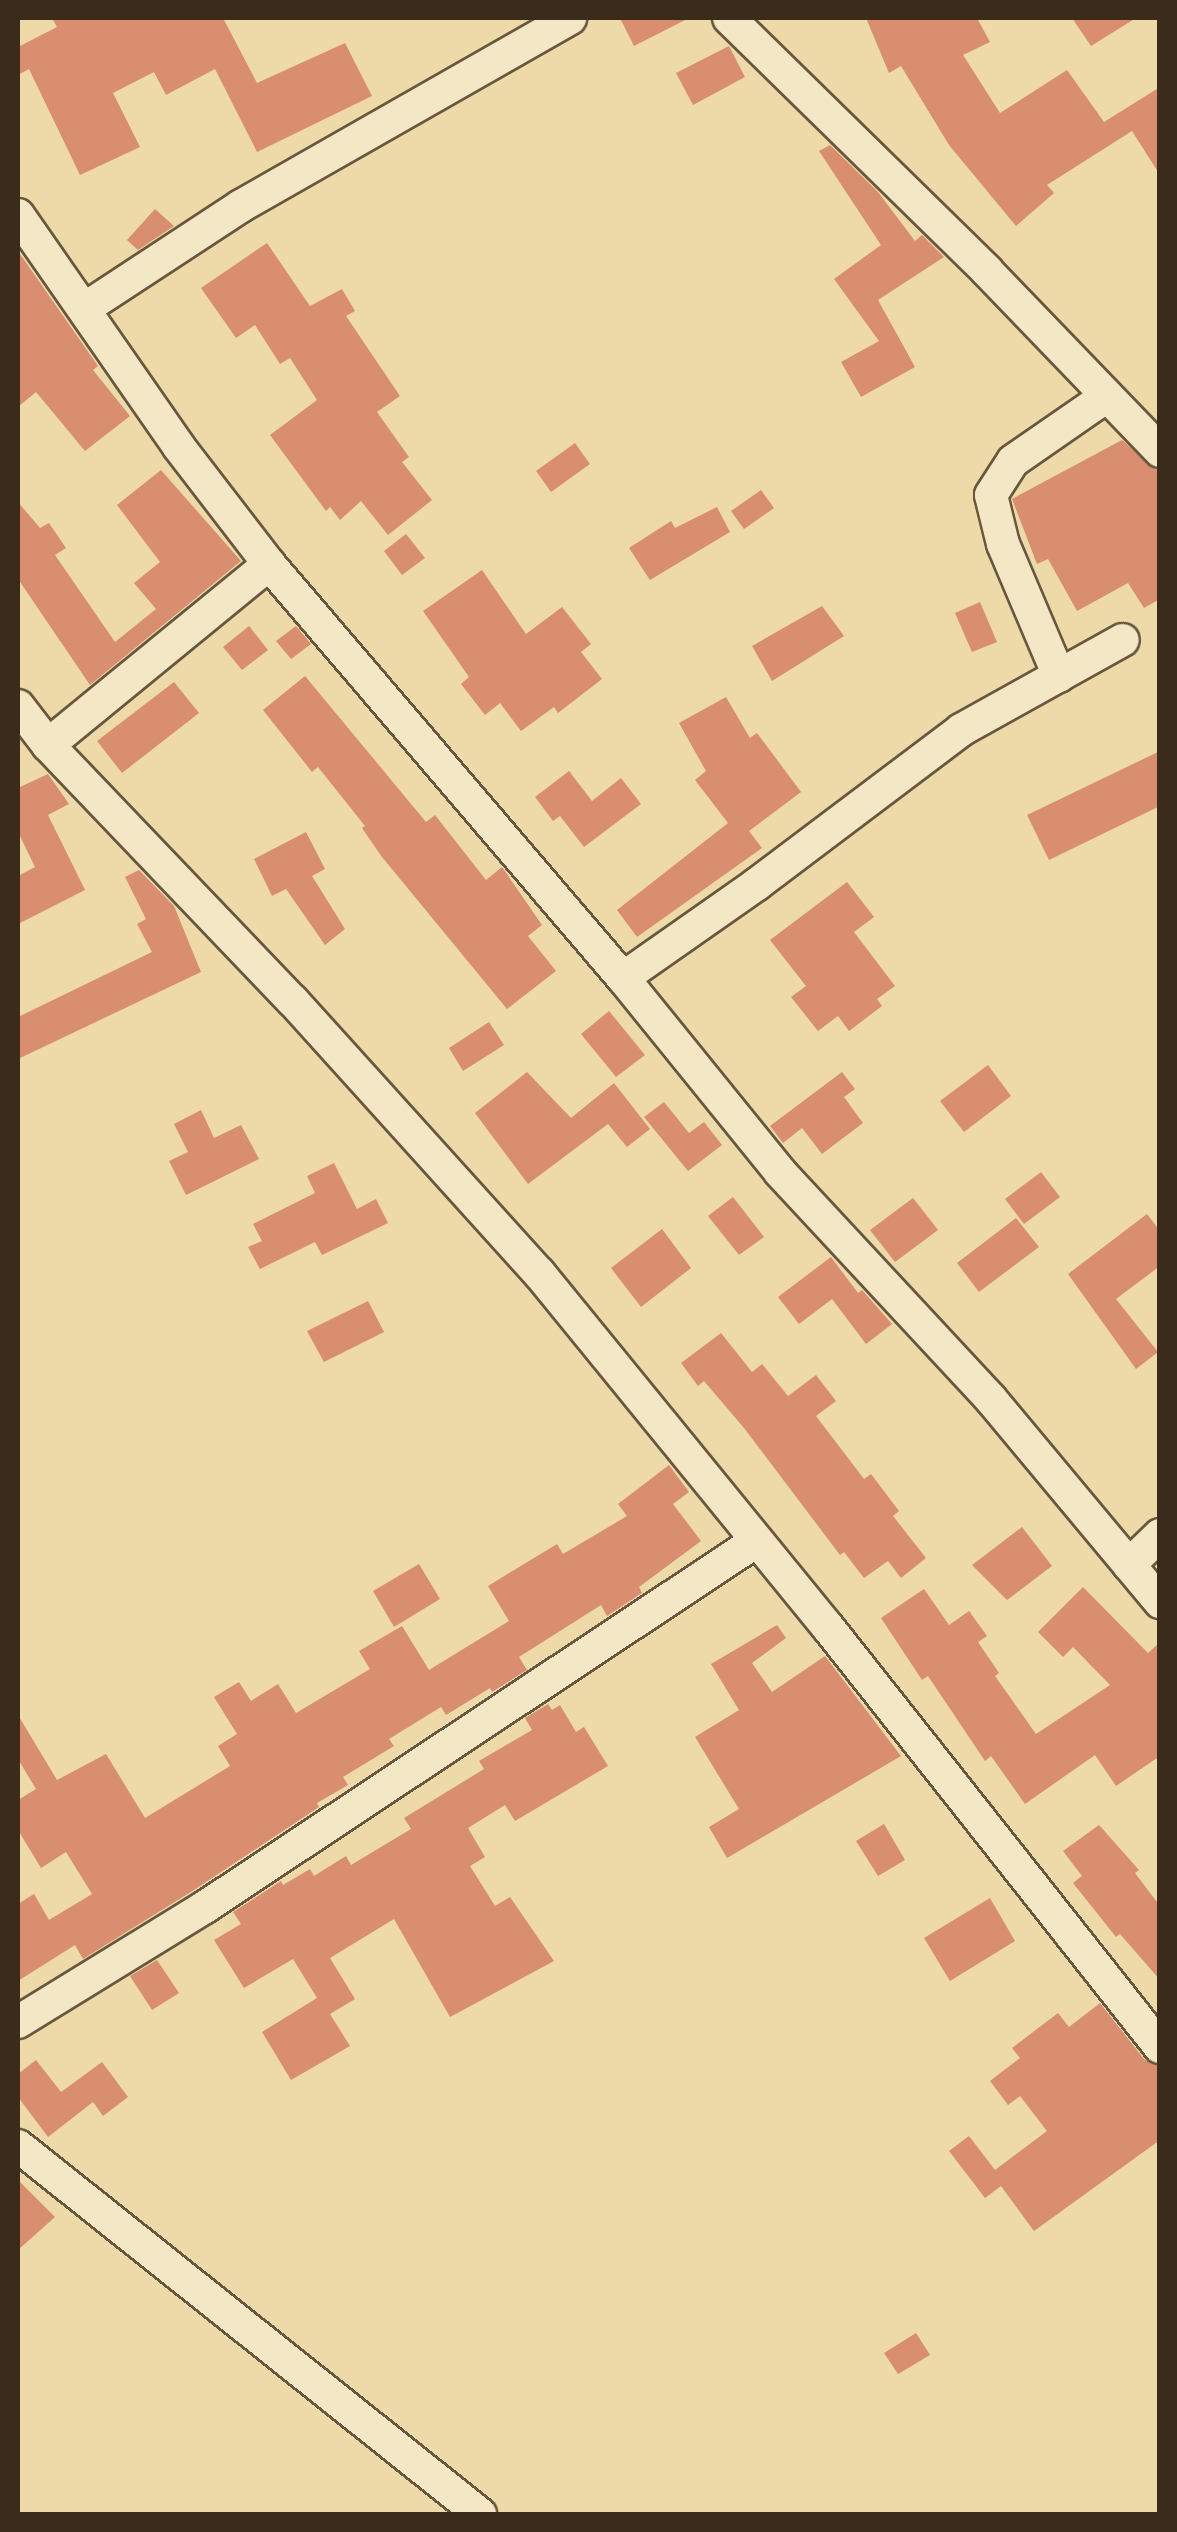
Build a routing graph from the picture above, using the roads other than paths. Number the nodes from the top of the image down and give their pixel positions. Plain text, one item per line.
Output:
1 (570, 18) edge
2 (729, 18) edge
3 (18, 214) edge
4 (84, 309) junction
5 (1107, 396) junction
6 (1160, 451) edge
7 (268, 564) junction
8 (1123, 640) dead end
9 (1059, 676) junction
10 (18, 706) edge
11 (48, 745) junction
12 (623, 978) junction
13 (1160, 1536) edge
14 (755, 1542) junction
15 (1129, 1565) junction
16 (1160, 1602) edge
17 (18, 2022) edge
18 (1160, 2048) edge
19 (18, 2146) edge
20 (480, 2514) edge

1 - 4 street
2 - 5 street
3 - 4 street
4 - 7 street
5 - 6 street
5 - 9 street
7 - 11 street
7 - 12 street
8 - 9 street
9 - 12 street
10 - 11 street
11 - 14 street
12 - 15 street
13 - 15 street
14 - 17 street
14 - 18 street
15 - 16 street
19 - 20 street

